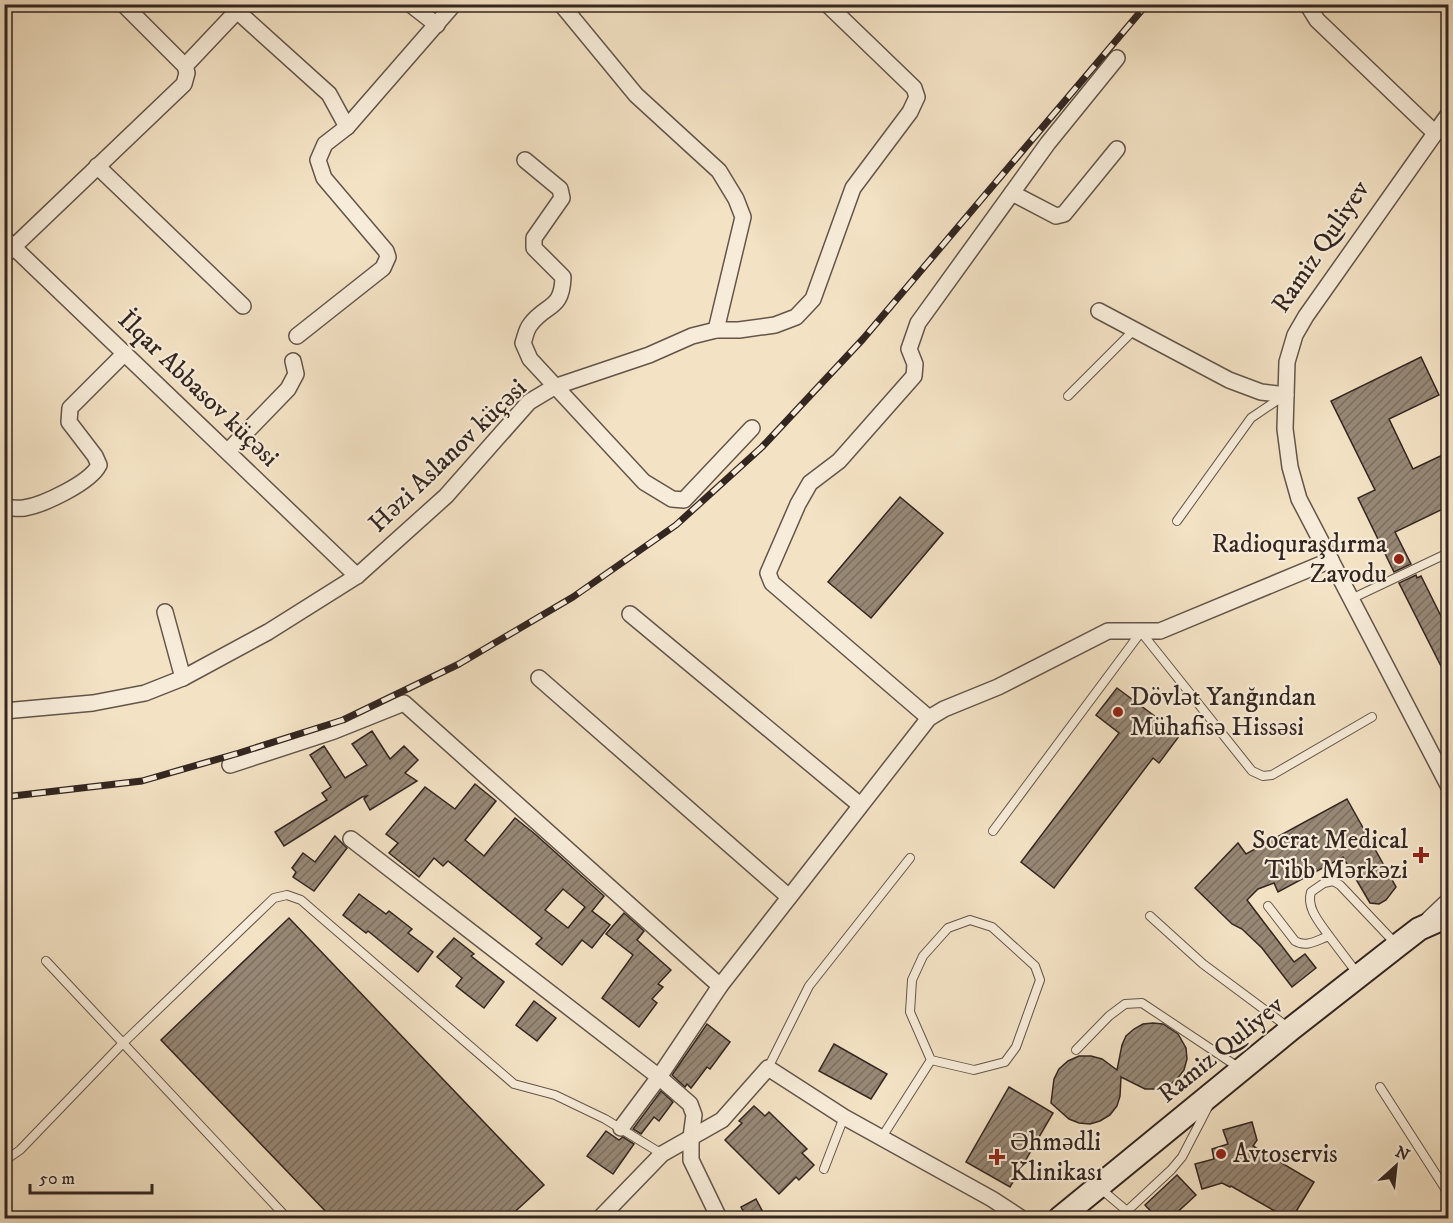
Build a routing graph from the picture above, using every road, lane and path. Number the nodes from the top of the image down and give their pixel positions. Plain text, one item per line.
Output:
1 (123, 4) edge
2 (410, 4) edge
3 (454, 4) edge
4 (561, 4) edge
5 (827, 4) edge
6 (1307, 4) edge
7 (235, 8) edge
8 (437, 25) junction
9 (1117, 58) dead end
10 (184, 66) junction
11 (1449, 116) edge
12 (347, 127) junction
13 (1436, 133) junction
14 (1117, 148) dead end
15 (525, 160) dead end
16 (97, 166) junction
17 (1012, 192) junction
18 (8, 247) edge
19 (243, 306) dead end
20 (1099, 311) dead end
21 (716, 330) junction
22 (1134, 330) junction
23 (297, 336) dead end
24 (125, 353) junction
25 (293, 361) dead end
26 (554, 387) junction
27 (1286, 395) junction
28 (1068, 396) dead end
29 (752, 428) dead end
30 (228, 451) junction
31 (4, 507) edge
32 (1177, 521) dead end
33 (1449, 554) edge
34 (1331, 560) junction
35 (357, 576) junction
36 (1351, 599) junction
37 (165, 612) dead end
38 (630, 614) dead end
39 (1141, 632) junction
40 (183, 678) junction
41 (539, 678) dead end
42 (4, 711) edge
43 (1372, 717) dead end
44 (929, 718) junction
45 (230, 765) dead end
46 (1449, 784) edge
47 (860, 805) junction
48 (993, 831) dead end
49 (351, 839) dead end
50 (910, 858) dead end
51 (789, 897) junction
52 (1449, 901) edge
53 (1268, 906) dead end
54 (1150, 916) dead end
55 (1449, 916) edge
56 (1419, 928) junction
57 (1329, 936) junction
58 (1397, 946) junction
59 (46, 961) dead end
60 (1359, 976) junction
61 (720, 986) junction
62 (1291, 1029) junction
63 (123, 1043) junction
64 (1076, 1050) dead end
65 (931, 1060) junction
66 (768, 1068) junction
67 (1242, 1070) junction
68 (659, 1077) junction
69 (1380, 1087) dead end
70 (1217, 1091) junction
71 (844, 1117) junction
72 (621, 1128) junction
73 (691, 1137) junction
74 (882, 1137) junction
75 (662, 1154) junction
76 (4, 1161) edge
77 (824, 1168) dead end
78 (1097, 1186) junction
79 (1449, 1193) edge
80 (1075, 1210) edge
81 (1129, 1215) edge
82 (287, 1218) edge
83 (600, 1218) edge
84 (719, 1218) edge
85 (1020, 1218) edge
86 (1060, 1218) edge

1 - 10 street
2 - 8 street
3 - 8 street
4 - 21 street
5 - 21 street, Həzi Aslanov küçəsi
6 - 13 street
7 - 10 street
7 - 12 street
8 - 12 street
9 - 17 street
10 - 16 street
11 - 13 street, Ramiz Quliyev
12 - 23 street
13 - 27 street, Ramiz Quliyev
14 - 17 street
15 - 26 street
16 - 18 street
16 - 19 street
17 - 44 street
18 - 24 street, İlqar Abbasov küçəsi
20 - 22 street
21 - 26 street, Həzi Aslanov küçəsi
22 - 27 street
22 - 28 lane
24 - 30 street, İlqar Abbasov küçəsi
24 - 31 street
25 - 30 street
26 - 29 street
26 - 35 street, Həzi Aslanov küçəsi
27 - 32 lane
27 - 34 street, Ramiz Quliyev
30 - 35 street, İlqar Abbasov küçəsi
33 - 36 lane
34 - 36 street, Ramiz Quliyev
34 - 39 street
35 - 40 street, Həzi Aslanov küçəsi
36 - 46 street, Ramiz Quliyev
37 - 40 street
38 - 47 street
39 - 43 lane
39 - 44 street
39 - 48 lane
40 - 42 street, Həzi Aslanov küçəsi
41 - 51 street
44 - 47 street
45 - 61 street
47 - 51 street
49 - 68 street
50 - 66 lane
51 - 61 street
52 - 56 street
53 - 57 lane
54 - 62 lane
55 - 56 main road, Ramiz Quliyev
56 - 58 main road, Ramiz Quliyev
57 - 58 lane
57 - 60 lane
58 - 60 main road, Ramiz Quliyev
59 - 63 lane
60 - 62 main road, Ramiz Quliyev
61 - 68 street
62 - 67 main road, Ramiz Quliyev
63 - 72 lane
63 - 76 lane
63 - 82 lane
64 - 67 lane
65 - 65 lane
65 - 74 lane
66 - 71 street
66 - 73 street
67 - 70 main road, Ramiz Quliyev
68 - 72 street
68 - 73 street
69 - 79 lane
70 - 78 main road, Ramiz Quliyev
70 - 81 lane
71 - 74 street
71 - 77 lane
72 - 75 lane
73 - 75 street
73 - 84 street
74 - 85 street
75 - 83 street
78 - 80 main road, Ramiz Quliyev
78 - 81 lane
80 - 86 main road, Ramiz Quliyev

